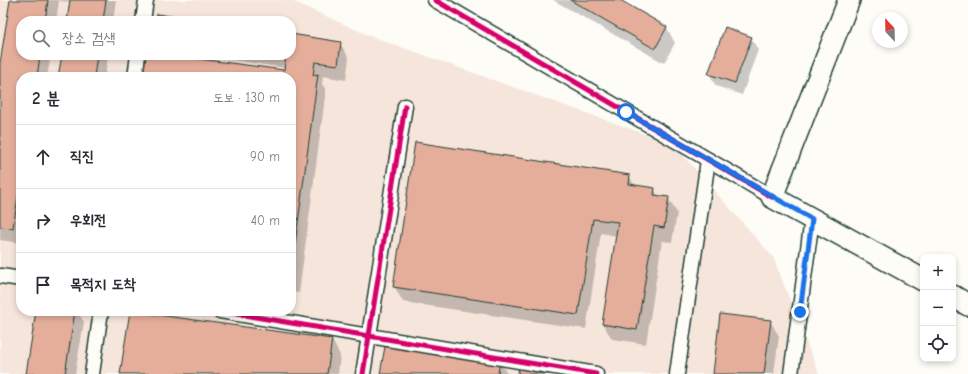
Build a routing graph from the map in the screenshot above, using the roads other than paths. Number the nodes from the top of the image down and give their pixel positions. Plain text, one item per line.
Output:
1 (146, 0) edge
2 (435, 0) edge
3 (849, 0) edge
4 (144, 16) edge
5 (137, 60) edge
6 (136, 72) edge
7 (406, 106) dead end
8 (708, 160) junction
9 (772, 197) junction
10 (812, 219) junction
11 (1, 276) edge
12 (16, 278) edge
13 (920, 278) edge
14 (956, 298) edge
15 (968, 305) edge
16 (100, 316) edge
17 (250, 316) edge
18 (369, 336) junction
19 (92, 374) edge
20 (363, 374) edge
21 (596, 374) edge
22 (677, 374) edge
23 (791, 374) edge

1 - 4 street
2 - 8 street
3 - 9 main road
5 - 6 street
7 - 18 street
8 - 9 street
8 - 22 street
9 - 10 main road
10 - 13 main road
10 - 23 street
11 - 12 street
14 - 15 main road
16 - 19 street
17 - 18 street
18 - 20 street
18 - 21 street

